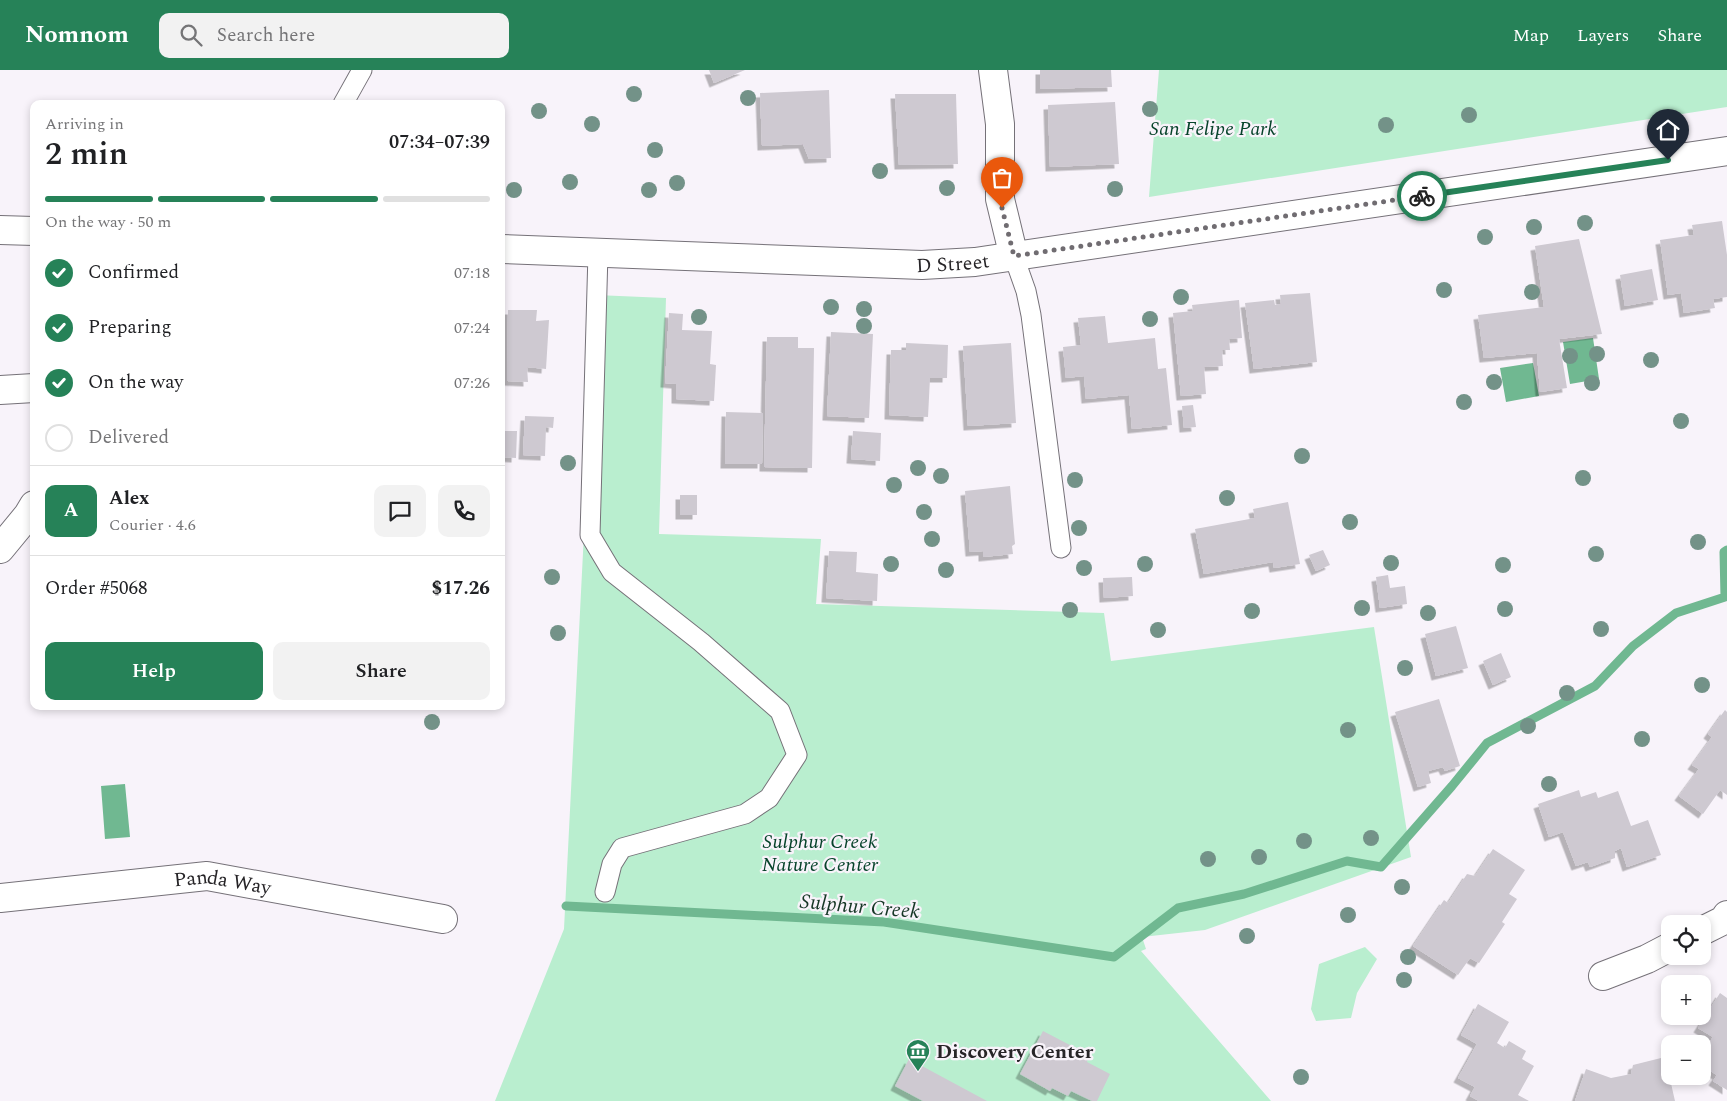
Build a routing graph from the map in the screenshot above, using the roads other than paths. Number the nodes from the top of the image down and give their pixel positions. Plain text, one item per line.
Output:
1 (362, 70) edge
2 (993, 70) edge
3 (345, 100) edge
4 (1727, 151) edge
5 (0, 230) edge
6 (30, 232) edge
7 (505, 249) edge
8 (598, 254) junction
9 (1014, 256) junction
10 (30, 388) edge
11 (0, 390) edge
12 (30, 515) edge
13 (0, 548) edge
14 (1061, 548) dead end
15 (605, 892) dead end
16 (0, 898) edge
17 (1727, 915) edge
18 (443, 919) dead end
19 (1711, 926) edge
20 (1661, 952) edge
21 (1603, 976) dead end

1 - 3 lane
2 - 9 main road
4 - 9 main road, D Street
5 - 6 main road
7 - 8 main road, D Street
8 - 9 main road, D Street
8 - 15 lane
9 - 14 lane
10 - 11 main road
12 - 13 main road
16 - 18 main road, Panda Way
17 - 19 main road
20 - 21 main road

